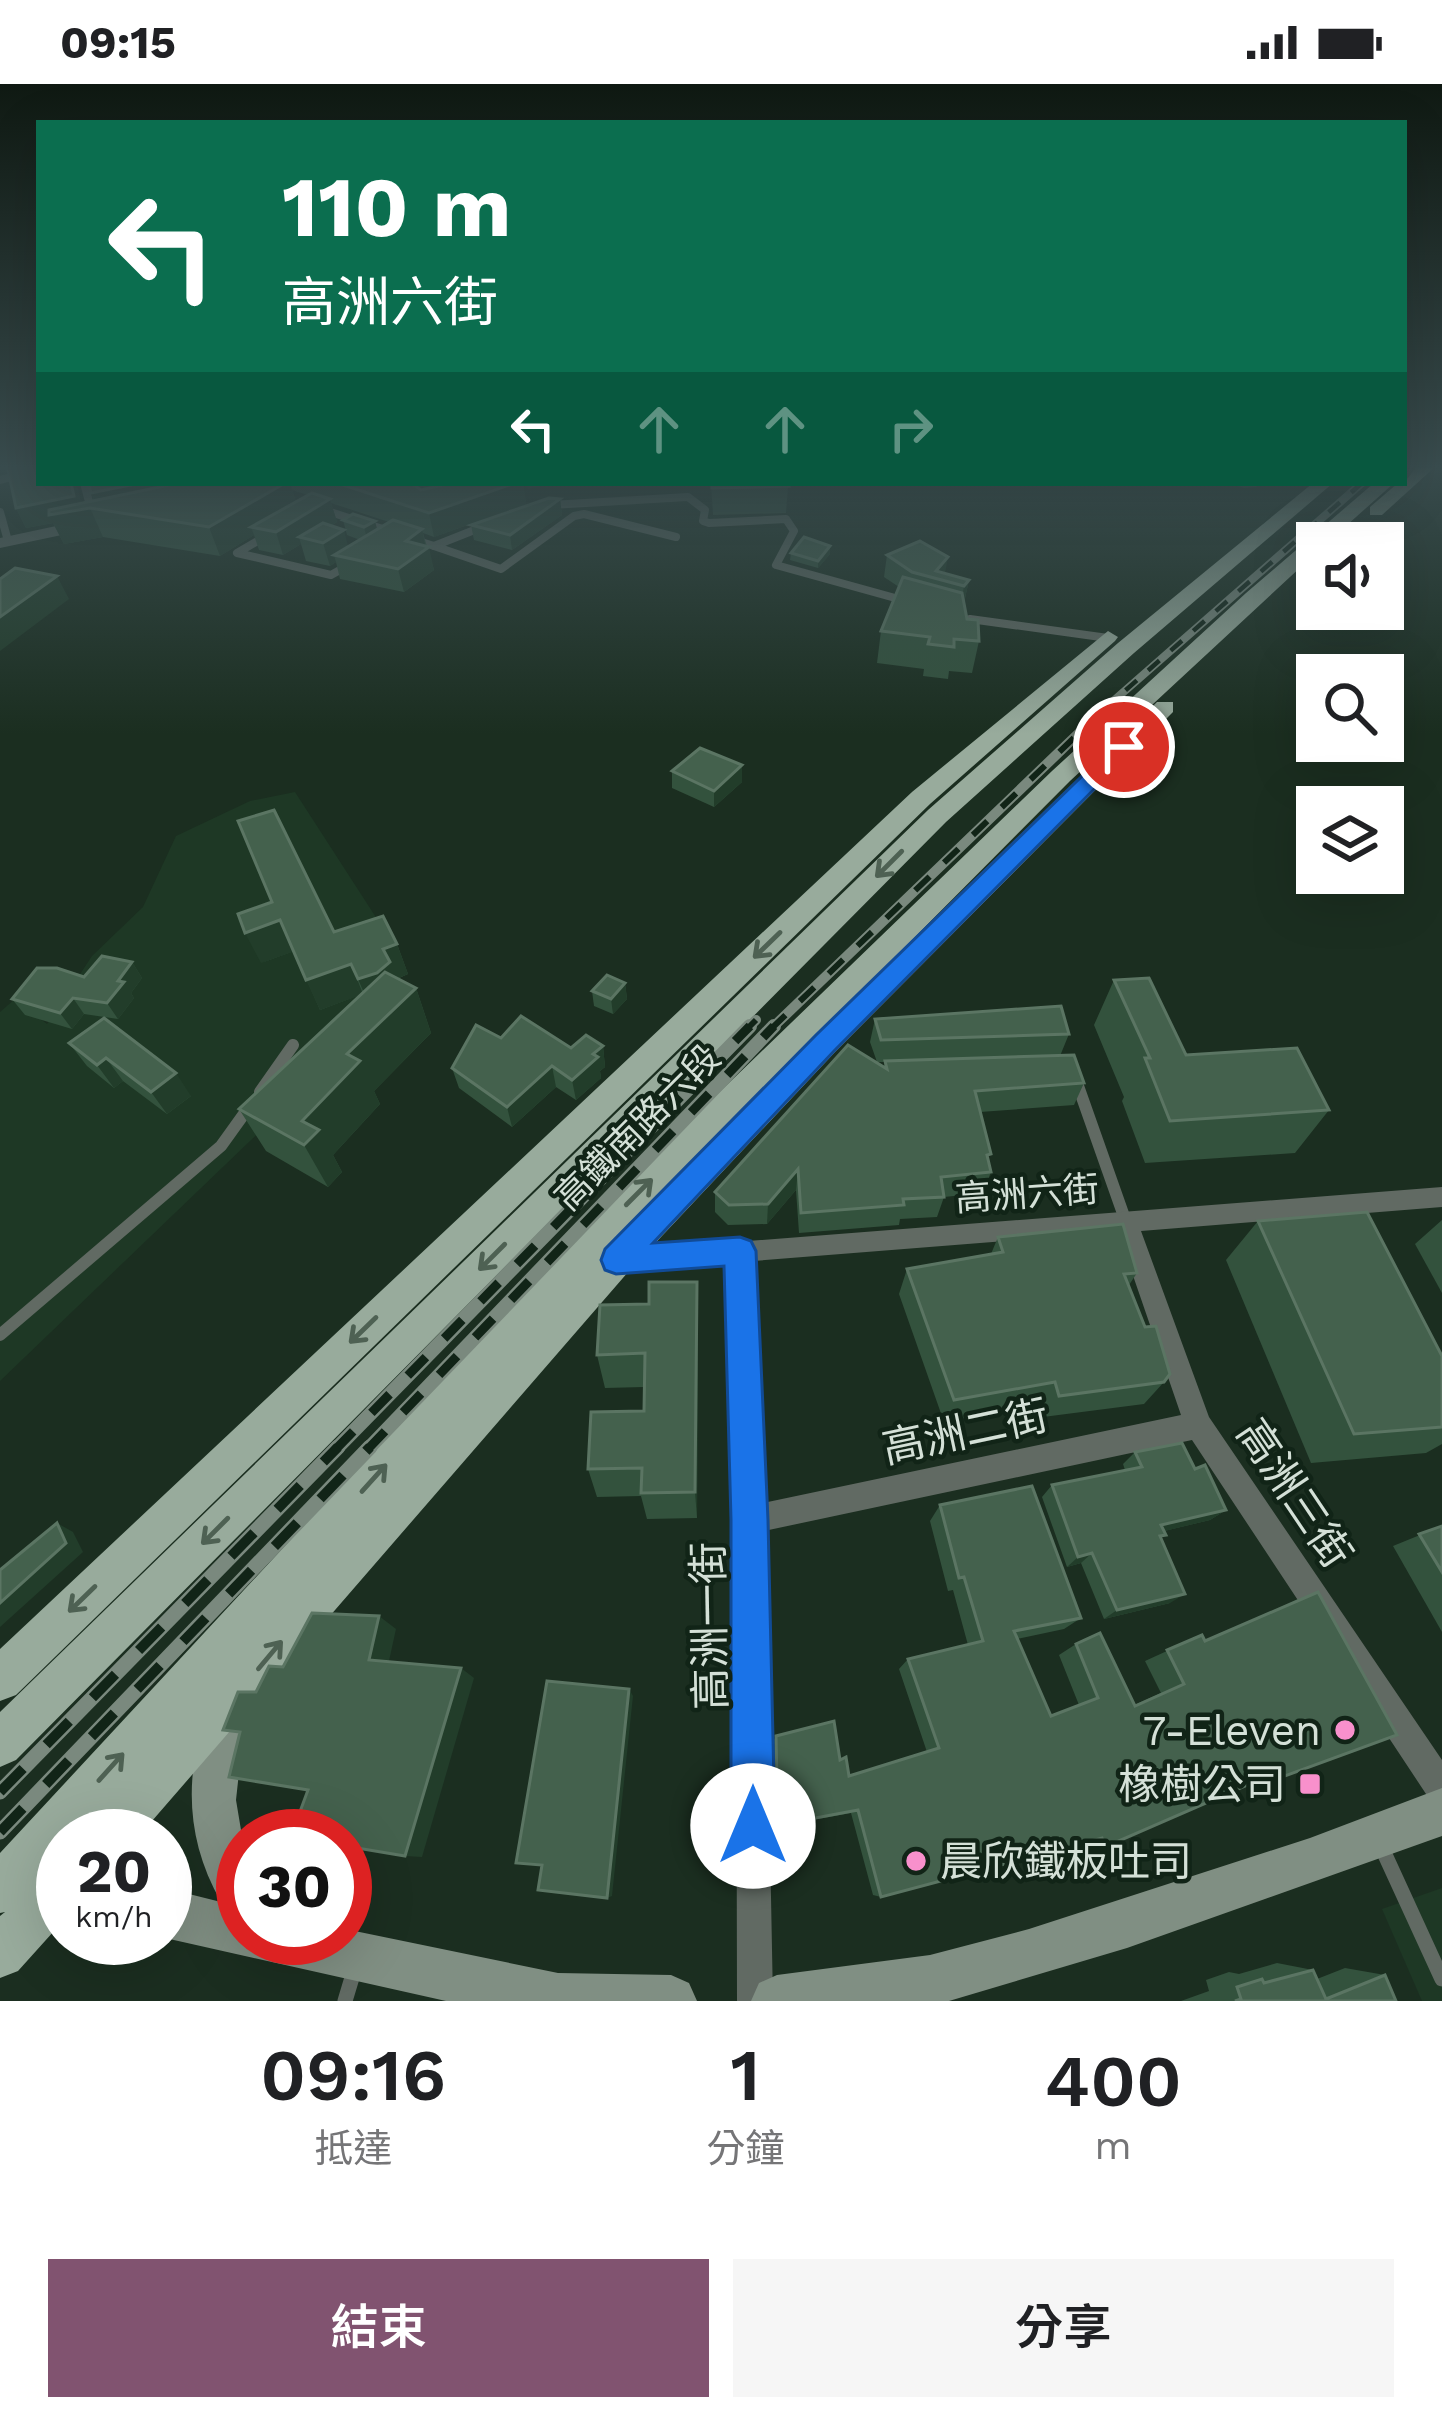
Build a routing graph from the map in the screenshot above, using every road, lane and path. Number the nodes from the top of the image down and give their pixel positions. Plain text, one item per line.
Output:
1 (242, 554) edge
2 (459, 554) edge
3 (521, 554) edge
4 (782, 554) edge
5 (1211, 554) edge
6 (1238, 554) edge
7 (1302, 554) edge
8 (297, 556) edge
9 (351, 563) edge
10 (282, 566) junction
11 (1296, 583) edge
12 (909, 602) edge
13 (953, 615) edge
14 (1108, 638) junction
15 (964, 760) junction
16 (1061, 776) junction
17 (937, 816) junction
18 (1023, 847) junction
19 (293, 1045) dead end
20 (1072, 1067) edge
21 (1442, 1197) edge
22 (1126, 1222) junction
23 (740, 1251) junction
24 (616, 1260) junction
25 (0, 1335) edge
26 (1198, 1425) junction
27 (750, 1520) junction
28 (0, 1679) edge
29 (232, 1699) junction
30 (0, 1744) edge
31 (1442, 1787) edge
32 (132, 1809) edge
33 (1442, 1812) edge
34 (216, 1830) edge
35 (1378, 1839) junction
36 (36, 1896) edge
37 (6, 1907) edge
38 (352, 1978) edge
39 (1442, 1979) edge
40 (0, 1982) edge
41 (671, 2001) edge
42 (755, 2001) edge
43 (777, 2001) edge

1 - 10 lane
2 - 3 lane
4 - 12 lane
5 - 14 main road, 高鐵南路六段
6 - 17 main road, 高鐵南路六段
7 - 16 main road, 高鐵南路六段
8 - 10 lane
9 - 10 lane
11 - 18 main road, 高鐵南路六段
13 - 14 lane
14 - 15 main road, 高鐵南路六段
15 - 17 main road
15 -> 28 main road, 高鐵南路六段
16 - 18 main road
37 -> 16 main road, 高鐵南路六段
17 -> 30 main road, 高鐵南路六段
18 - 24 main road, 高鐵南路六段
19 - 25 lane
20 - 22 lane
21 - 22 street, 高洲六街
22 - 23 street, 高洲六街
22 - 26 street, 高洲三街
23 - 24 street, 高洲六街
23 - 27 street, 高洲一街
29 -> 24 main road, 高鐵南路六段
26 - 27 street, 高洲二街
26 - 31 street, 高洲三街
27 - 42 street, 高洲一街
29 - 32 main road, 高鐵南路六段
29 - 34 main road
33 - 35 main road
35 - 39 lane
35 - 43 main road
36 - 37 main road
37 - 40 lane
38 - 41 main road

